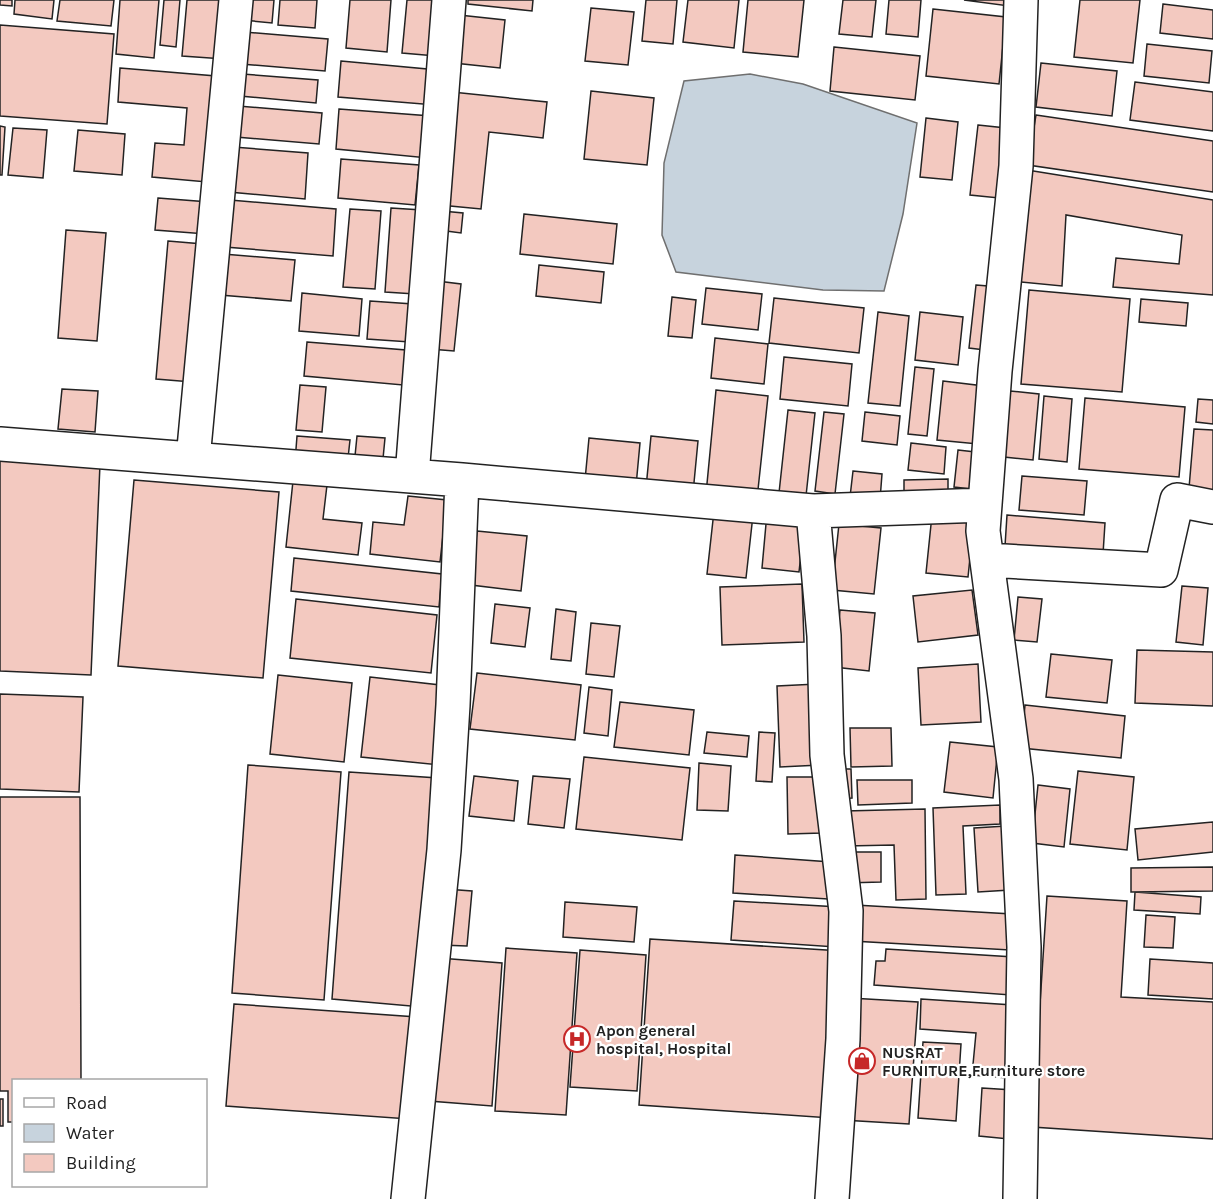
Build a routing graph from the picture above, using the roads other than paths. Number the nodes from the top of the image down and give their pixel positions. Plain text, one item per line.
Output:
1 (236, 0) edge
2 (449, 0) edge
3 (1021, 0) edge
4 (0, 444) edge
5 (193, 459) junction
6 (412, 476) junction
7 (462, 480) junction
8 (985, 505) junction
9 (1213, 507) edge
10 (813, 511) junction
11 (987, 560) junction
12 (408, 1199) edge
13 (832, 1199) edge
14 (1020, 1199) edge

1 - 5 street
2 - 6 street
3 - 8 street
4 - 5 street
5 - 6 street
6 - 7 street
7 - 10 street
7 - 12 street
8 - 10 street
8 - 11 street
9 - 11 street
10 - 13 street
11 - 14 street

